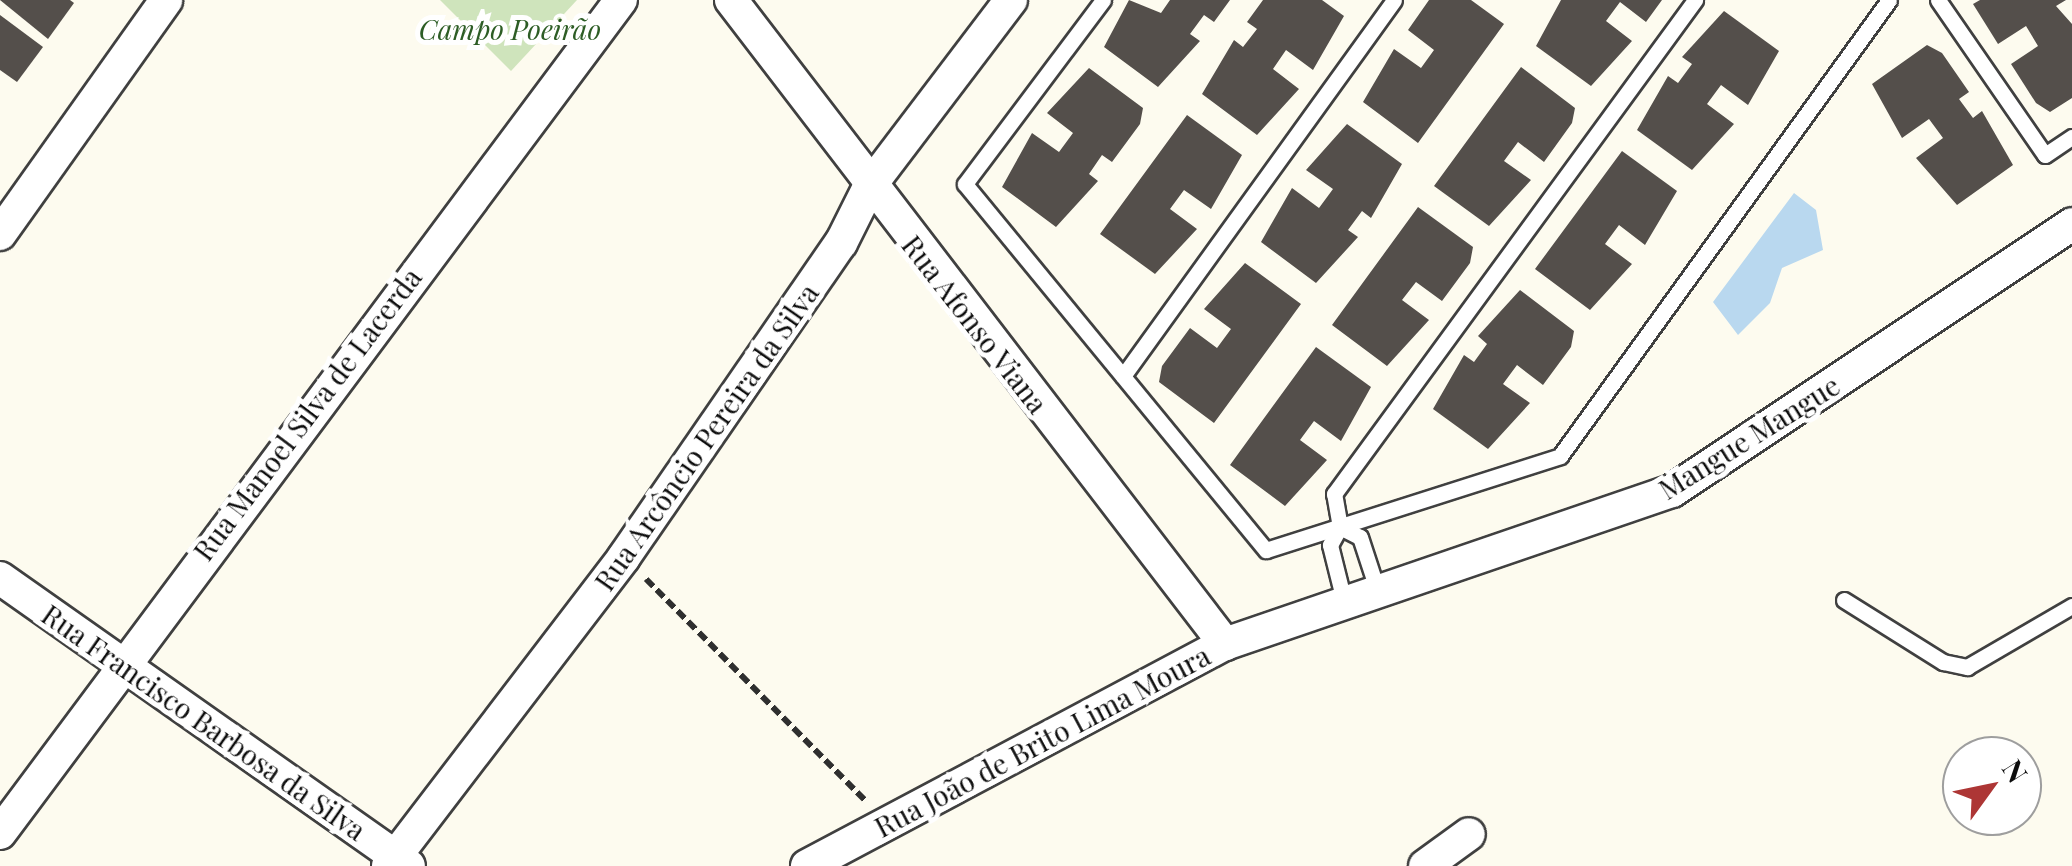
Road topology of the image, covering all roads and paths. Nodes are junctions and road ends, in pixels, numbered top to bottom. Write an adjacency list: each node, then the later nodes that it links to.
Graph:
1 (166, 0): 13 (street)
2 (621, 0): 23 (street, Rua Manoel Silva de Lacerda)
3 (731, 0): 11 (street, Rua Afonso Viana)
4 (1011, 0): 11 (street, Rua Arcôncio Pereira da Silva)
5 (1103, 0): 14 (lane)
6 (1394, 0): 14 (lane)
7 (1695, 0): 15 (lane)
8 (1889, 0): 15 (lane)
9 (1938, 0): 10 (lane)
10 (2072, 137)
11 (869, 188): 16 (street, Rua Arcôncio Pereira da Silva); 22 (street, Rua Afonso Viana)
12 (2072, 224): 18 (street, Mangue Mangue)
13 (0, 234)
14 (1123, 376): 15 (lane)
15 (1340, 527): 18 (lane); 20 (lane)
16 (624, 557): 24 (path); 27 (street, Rua Arcôncio Pereira da Silva)
17 (0, 578): 23 (street, Rua Francisco Barbosa da Silva)
18 (1377, 589): 20 (street, Mangue Mangue)
19 (1844, 600): 21 (lane)
20 (1344, 601): 22 (street, Mangue Mangue)
21 (2072, 606)
22 (1224, 644): 24 (street, Rua João de Brito Lima Moura)
23 (117, 664): 25 (street, Rua Manoel Silva de Lacerda); 27 (street, Rua Francisco Barbosa da Silva)
24 (887, 823): 28 (street, Rua João de Brito Lima Moura)
25 (0, 833)
26 (1469, 834): 29 (street)
27 (398, 863)
28 (807, 866)
29 (1425, 866)

